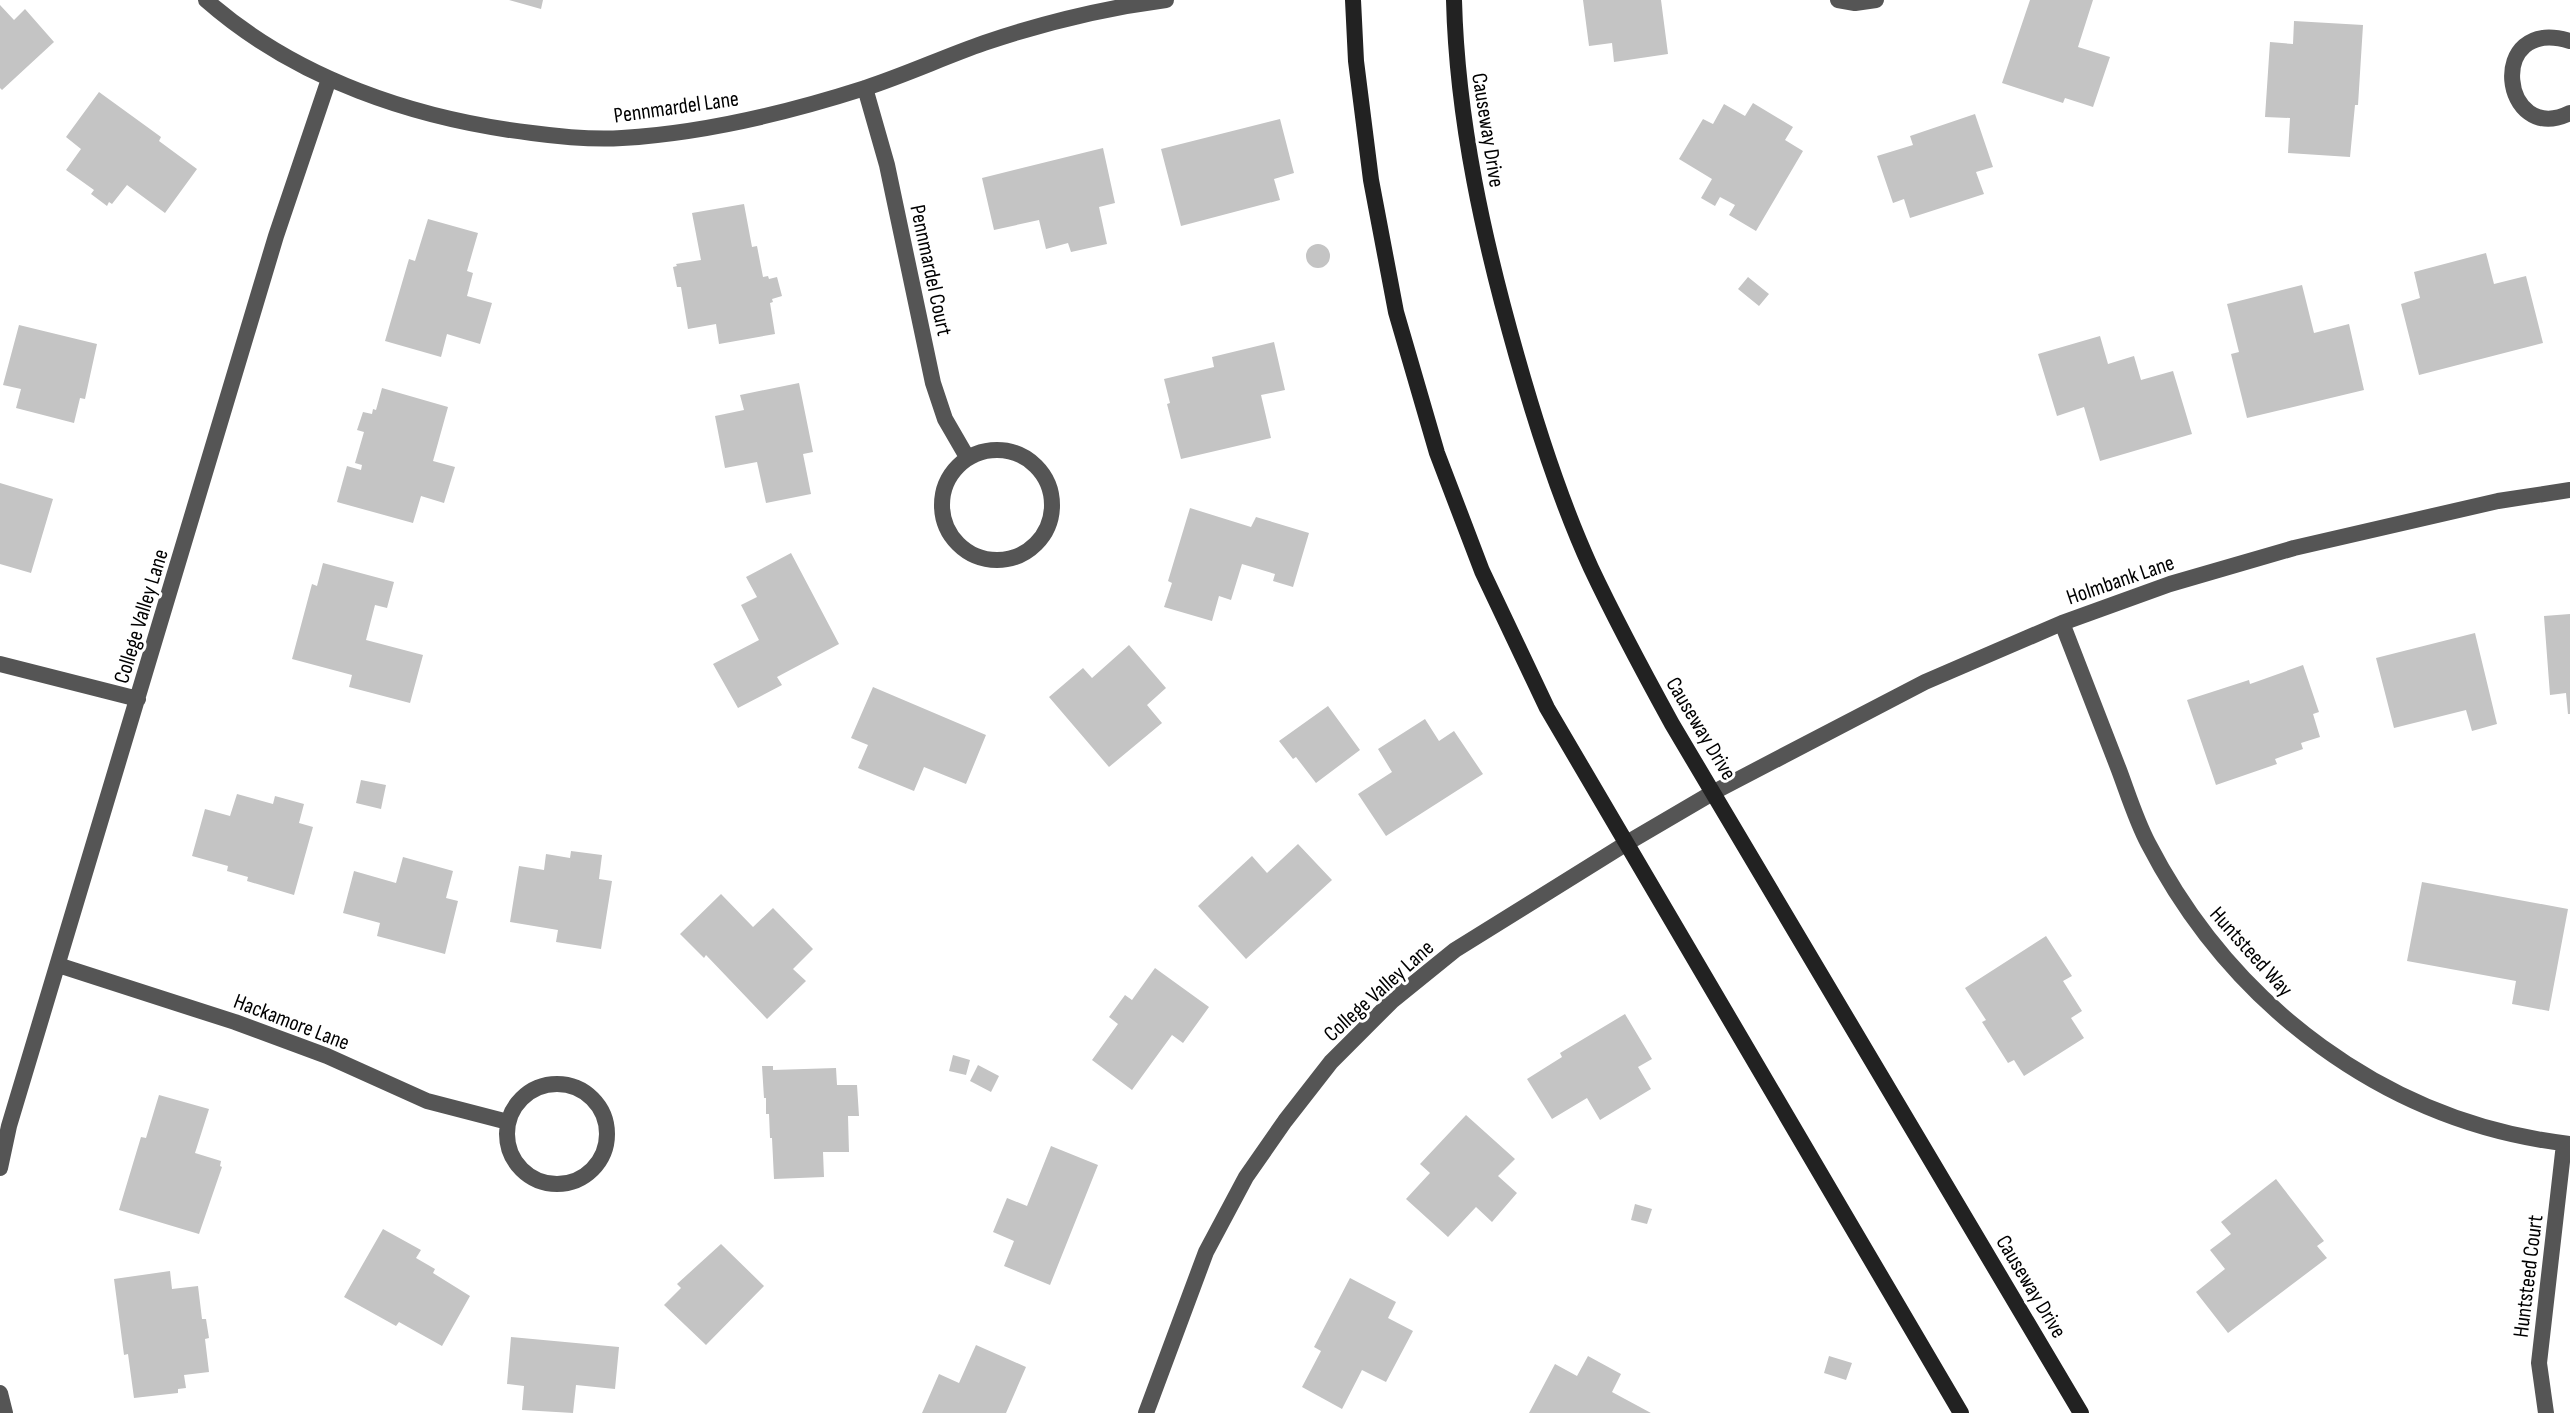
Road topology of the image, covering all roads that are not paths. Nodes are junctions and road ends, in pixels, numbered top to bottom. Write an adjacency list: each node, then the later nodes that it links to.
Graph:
1 (206, 0): 8 (street, Pennmardel Lane)
2 (1166, 0): 9 (street, Pennmardel Lane)
3 (1353, 0): 17 (street)
4 (1454, 0): 16 (street, Causeway Drive)
5 (1838, 0): 6 (street)
6 (1876, 0)
7 (2570, 41): 10 (street)
8 (329, 79): 9 (street, Pennmardel Lane); 15 (street, College Valley Lane)
9 (865, 88): 11 (street, Pennmardel Court)
10 (2570, 113)
11 (967, 457): 11 (street)
12 (2570, 490): 13 (street, Holmbank Lane)
13 (2062, 623): 16 (street, Holmbank Lane); 20 (street, Huntsteed Way)
14 (0, 664): 15 (street)
15 (138, 699): 18 (street, College Valley Lane)
16 (1714, 792): 17 (street, College Valley Lane); 26 (street, Causeway Drive)
17 (1627, 843): 24 (street, College Valley Lane); 25 (street)
18 (58, 965): 19 (street, Hackamore Lane); 21 (street, College Valley Lane)
19 (508, 1122): 19 (street)
20 (2567, 1144): 27 (street, Huntsteed Court)
21 (0, 1168)
22 (0, 1393): 23 (street)
23 (5, 1413)
24 (1146, 1413)
25 (1961, 1413)
26 (2081, 1413)
27 (2546, 1413)

